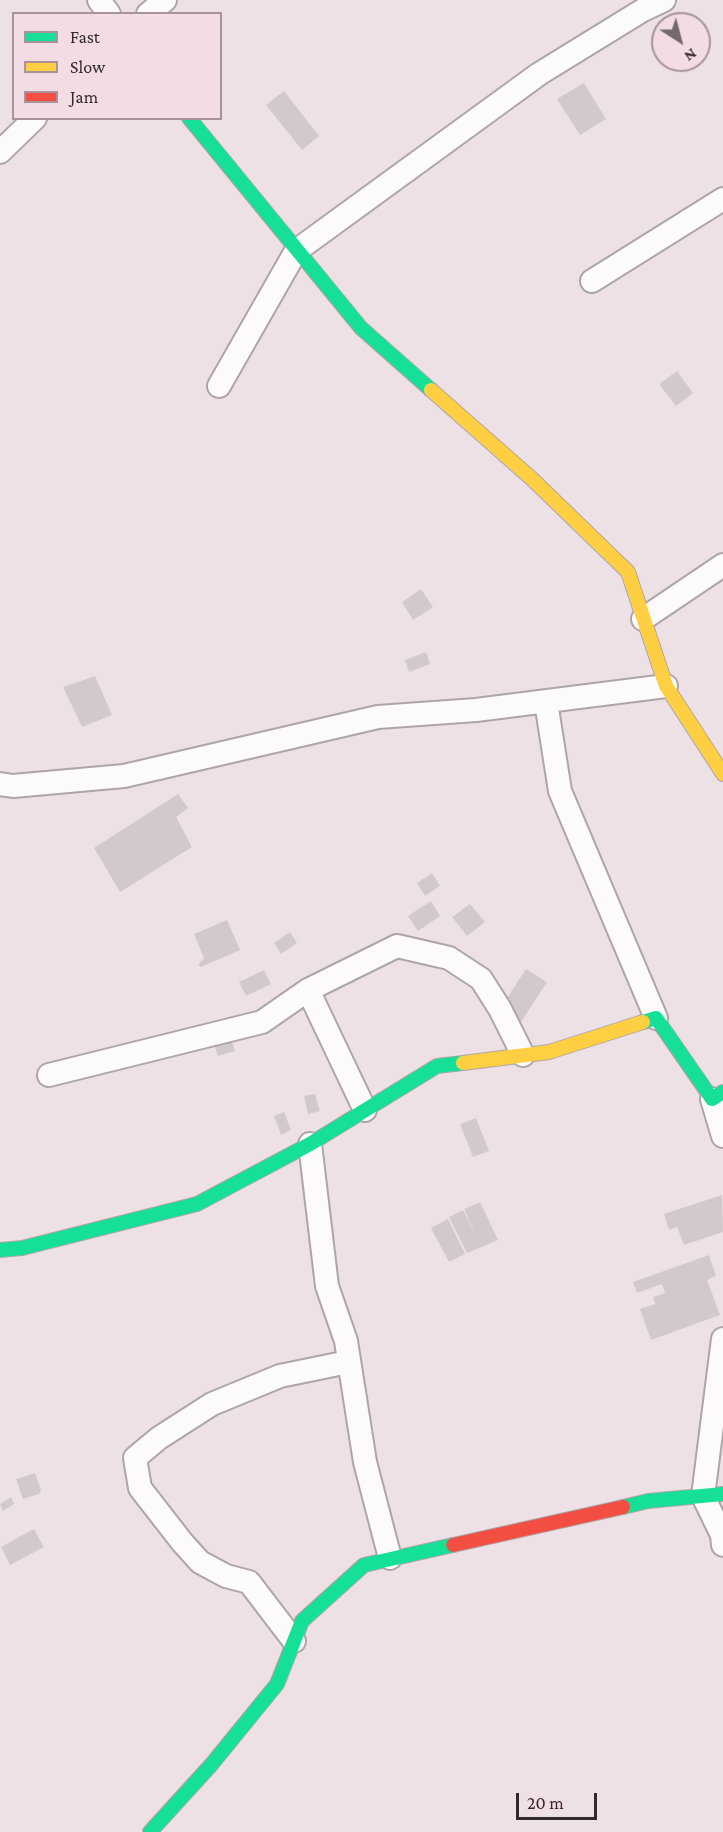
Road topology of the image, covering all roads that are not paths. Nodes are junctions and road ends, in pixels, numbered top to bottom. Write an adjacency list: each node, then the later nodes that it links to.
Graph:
1 (165, 0): 3 (street)
2 (664, 0): 8 (street)
3 (150, 12)
4 (33, 120): 6 (street)
5 (191, 120): 8 (street)
6 (0, 152)
7 (723, 199): 9 (street)
8 (296, 251): 10 (street); 12 (street)
9 (592, 281)
10 (219, 386)
11 (723, 565): 12 (street)
12 (643, 619): 13 (street)
13 (666, 686): 14 (street); 15 (street)
14 (546, 702): 16 (street); 18 (street)
15 (723, 774)
16 (0, 784)
17 (308, 990): 19 (street); 20 (street); 22 (street)
18 (656, 1018): 19 (street); 21 (street)
19 (524, 1055): 22 (street)
20 (49, 1075)
21 (718, 1096): 23 (street)
22 (365, 1110): 24 (street)
23 (723, 1136)
24 (310, 1144): 25 (street); 27 (street)
25 (0, 1250)
26 (723, 1339): 28 (street)
27 (348, 1362): 30 (street); 31 (street)
28 (713, 1495): 29 (street); 30 (street)
29 (723, 1545)
30 (390, 1558): 31 (street)
31 (294, 1641): 32 (street)
32 (150, 1832)

